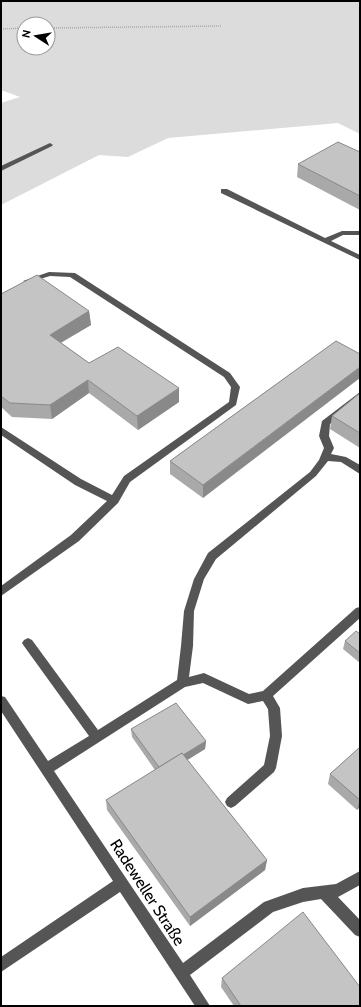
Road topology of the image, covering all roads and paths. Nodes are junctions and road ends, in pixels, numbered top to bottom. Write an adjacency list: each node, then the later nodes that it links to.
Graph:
1 (221, 26): 4 (path)
2 (1, 28): 3 (path)
3 (16, 28)
4 (56, 28)
5 (50, 145): 6 (street)
6 (1, 169)
7 (224, 191): 9 (street)
8 (360, 233): 9 (street)
9 (326, 240): 10 (street)
10 (360, 258)
11 (19, 286): 16 (street)
12 (360, 395): 14 (street)
13 (1, 430): 16 (street)
14 (325, 457): 15 (street); 20 (street)
15 (360, 470)
16 (114, 500): 17 (street)
17 (1, 592)
18 (360, 611): 21 (street)
19 (28, 643): 23 (street)
20 (182, 683): 21 (street); 23 (street)
21 (266, 695): 25 (street)
22 (1, 701): 24 (street, Radeweller Straße)
23 (96, 736): 24 (street)
24 (46, 768): 27 (street, Radeweller Straße)
25 (231, 802)
26 (360, 878): 28 (street)
27 (121, 883): 30 (street); 31 (street, Radeweller Straße)
28 (324, 892): 29 (street); 31 (street)
29 (360, 930)
30 (1, 965)
31 (182, 973): 32 (street, Radeweller Straße)
32 (203, 1006)

